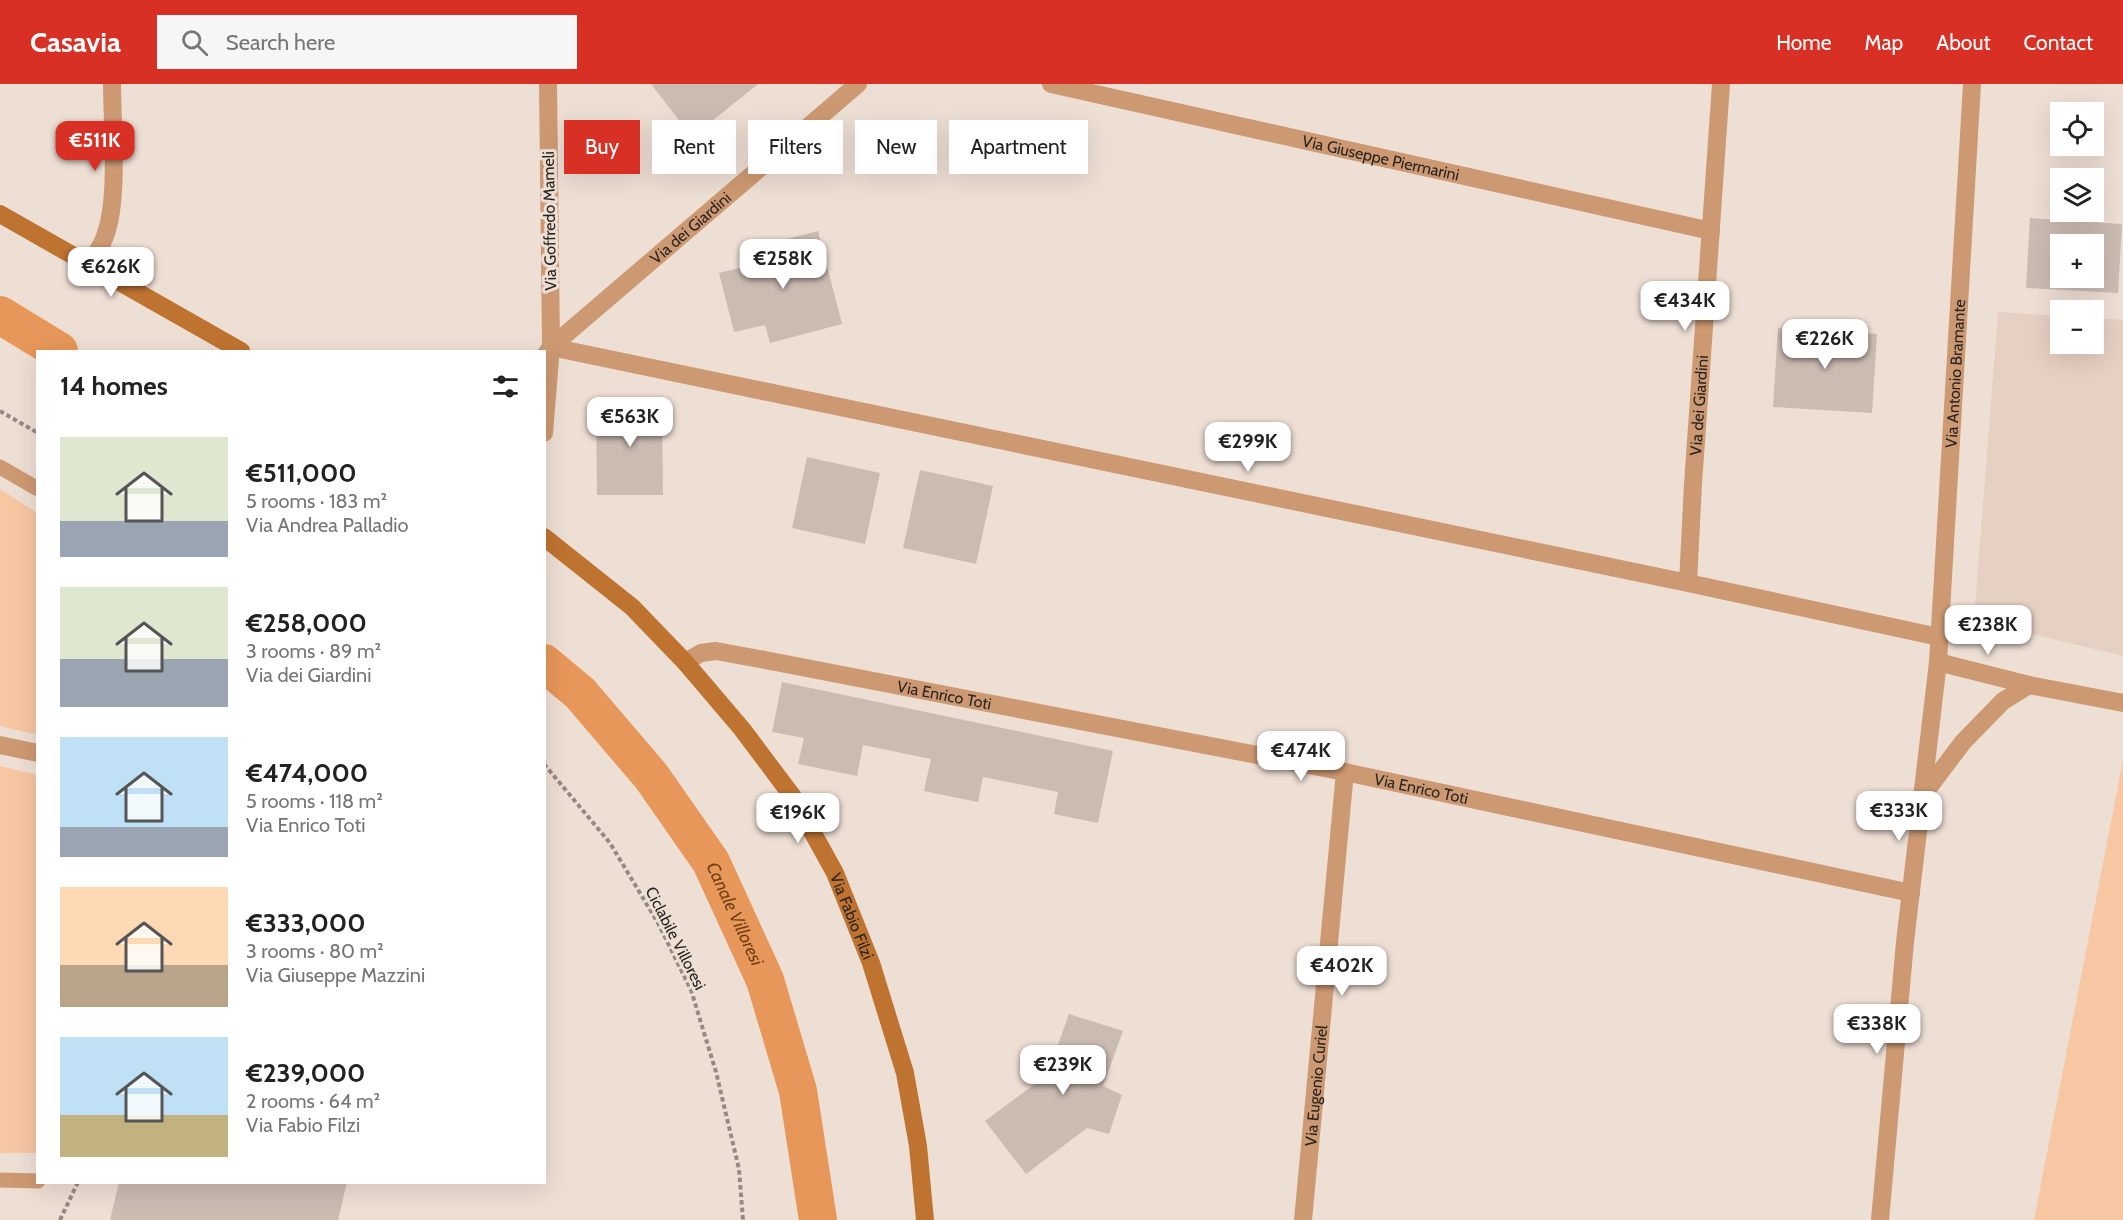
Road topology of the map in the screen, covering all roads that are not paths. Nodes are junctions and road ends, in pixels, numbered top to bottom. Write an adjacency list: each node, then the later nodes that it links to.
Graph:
1 (112, 84): 9 (street)
2 (548, 84): 11 (street, Via Goffredo Mameli)
3 (858, 84): 11 (street, Via dei Giardini)
4 (1051, 84): 8 (street, Via Giuseppe Piermarini)
5 (1721, 84): 8 (street, Via dei Giardini)
6 (1972, 84): 17 (street, Via Antonio Bramante)
7 (0, 214): 9 (street)
8 (1711, 231): 16 (street, Via dei Giardini)
9 (88, 264): 10 (street)
10 (239, 350)
11 (548, 351): 12 (street, Via Goffredo Mameli); 16 (street)
12 (546, 392)
13 (0, 467): 14 (lane)
14 (36, 488)
15 (546, 539): 18 (street, Via Fabio Filzi)
16 (1688, 583): 17 (street)
17 (1939, 637): 19 (street, Via Antonio Bramante)
18 (685, 662): 24 (street, Via Enrico Toti); 29 (street, Via Fabio Filzi)
19 (1938, 662): 20 (street); 25 (street, Via Antonio Bramante)
20 (2029, 685): 21 (street); 25 (street)
21 (2123, 703)
22 (0, 745): 23 (street)
23 (36, 753)
24 (1345, 772): 26 (street, Via Enrico Toti); 30 (street, Via Eugenio Curiel)
25 (1922, 796): 26 (street, Via Antonio Bramante)
26 (1911, 893): 31 (street, Via Antonio Bramante)
27 (0, 1179): 28 (lane)
28 (36, 1180)
29 (925, 1220)
30 (1303, 1220)
31 (1880, 1220)

